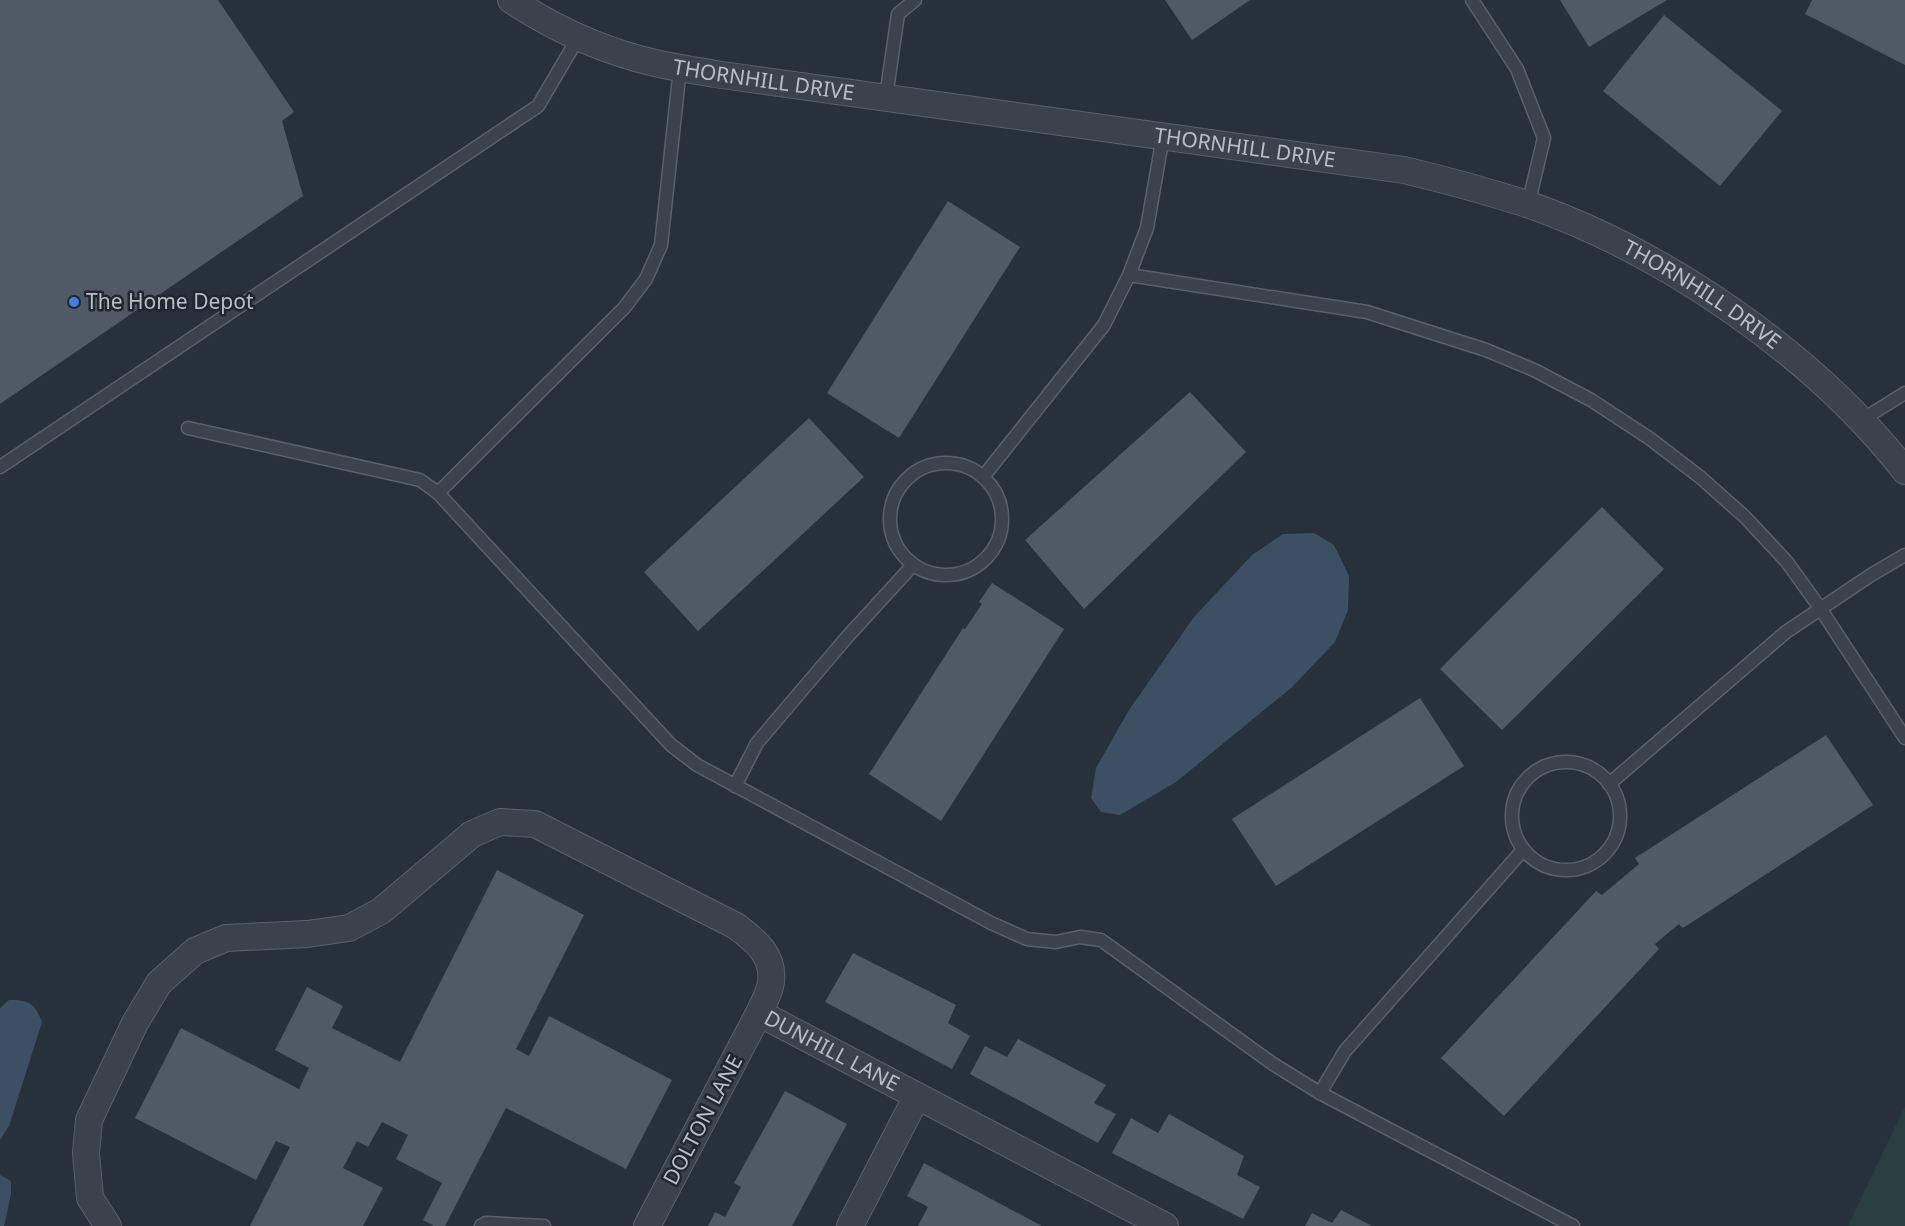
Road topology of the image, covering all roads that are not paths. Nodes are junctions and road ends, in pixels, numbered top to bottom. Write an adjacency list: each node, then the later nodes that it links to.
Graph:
1 (511, 0): 4 (street, THORNHILL DRIVE)
2 (915, 0): 6 (lane)
3 (1472, 0): 8 (lane)
4 (578, 38): 5 (street, THORNHILL DRIVE); 13 (lane)
5 (680, 68): 6 (street, THORNHILL DRIVE); 16 (lane)
6 (886, 98): 7 (street, THORNHILL DRIVE)
7 (1163, 136): 8 (street, THORNHILL DRIVE); 9 (lane)
8 (1528, 205): 11 (street, THORNHILL DRIVE)
9 (1130, 275): 15 (lane); 19 (lane)
10 (1905, 393): 11 (lane)
11 (1860, 421): 14 (street, THORNHILL DRIVE)
12 (188, 428): 16 (lane)
13 (0, 467)
14 (1905, 471)
15 (983, 477): 18 (lane); 18 (lane)
16 (438, 493): 22 (lane)
17 (1905, 555): 19 (lane)
18 (913, 565): 22 (lane)
19 (1820, 608): 20 (lane); 21 (lane)
20 (1905, 738)
21 (1609, 784): 23 (lane); 23 (lane)
22 (735, 786): 25 (lane)
23 (1523, 849): 25 (lane)
24 (759, 1013): 26 (street, DUNHILL LANE); 27 (street, DUNHILL LANE); 30 (street, DOLTON LANE)
25 (1320, 1093): 33 (lane)
26 (917, 1096): 31 (street); 32 (street, DUNHILL LANE)
27 (108, 1226)
28 (481, 1226): 29 (lane)
29 (544, 1226)
30 (647, 1226)
31 (850, 1226)
32 (1165, 1226)
33 (1573, 1226)

